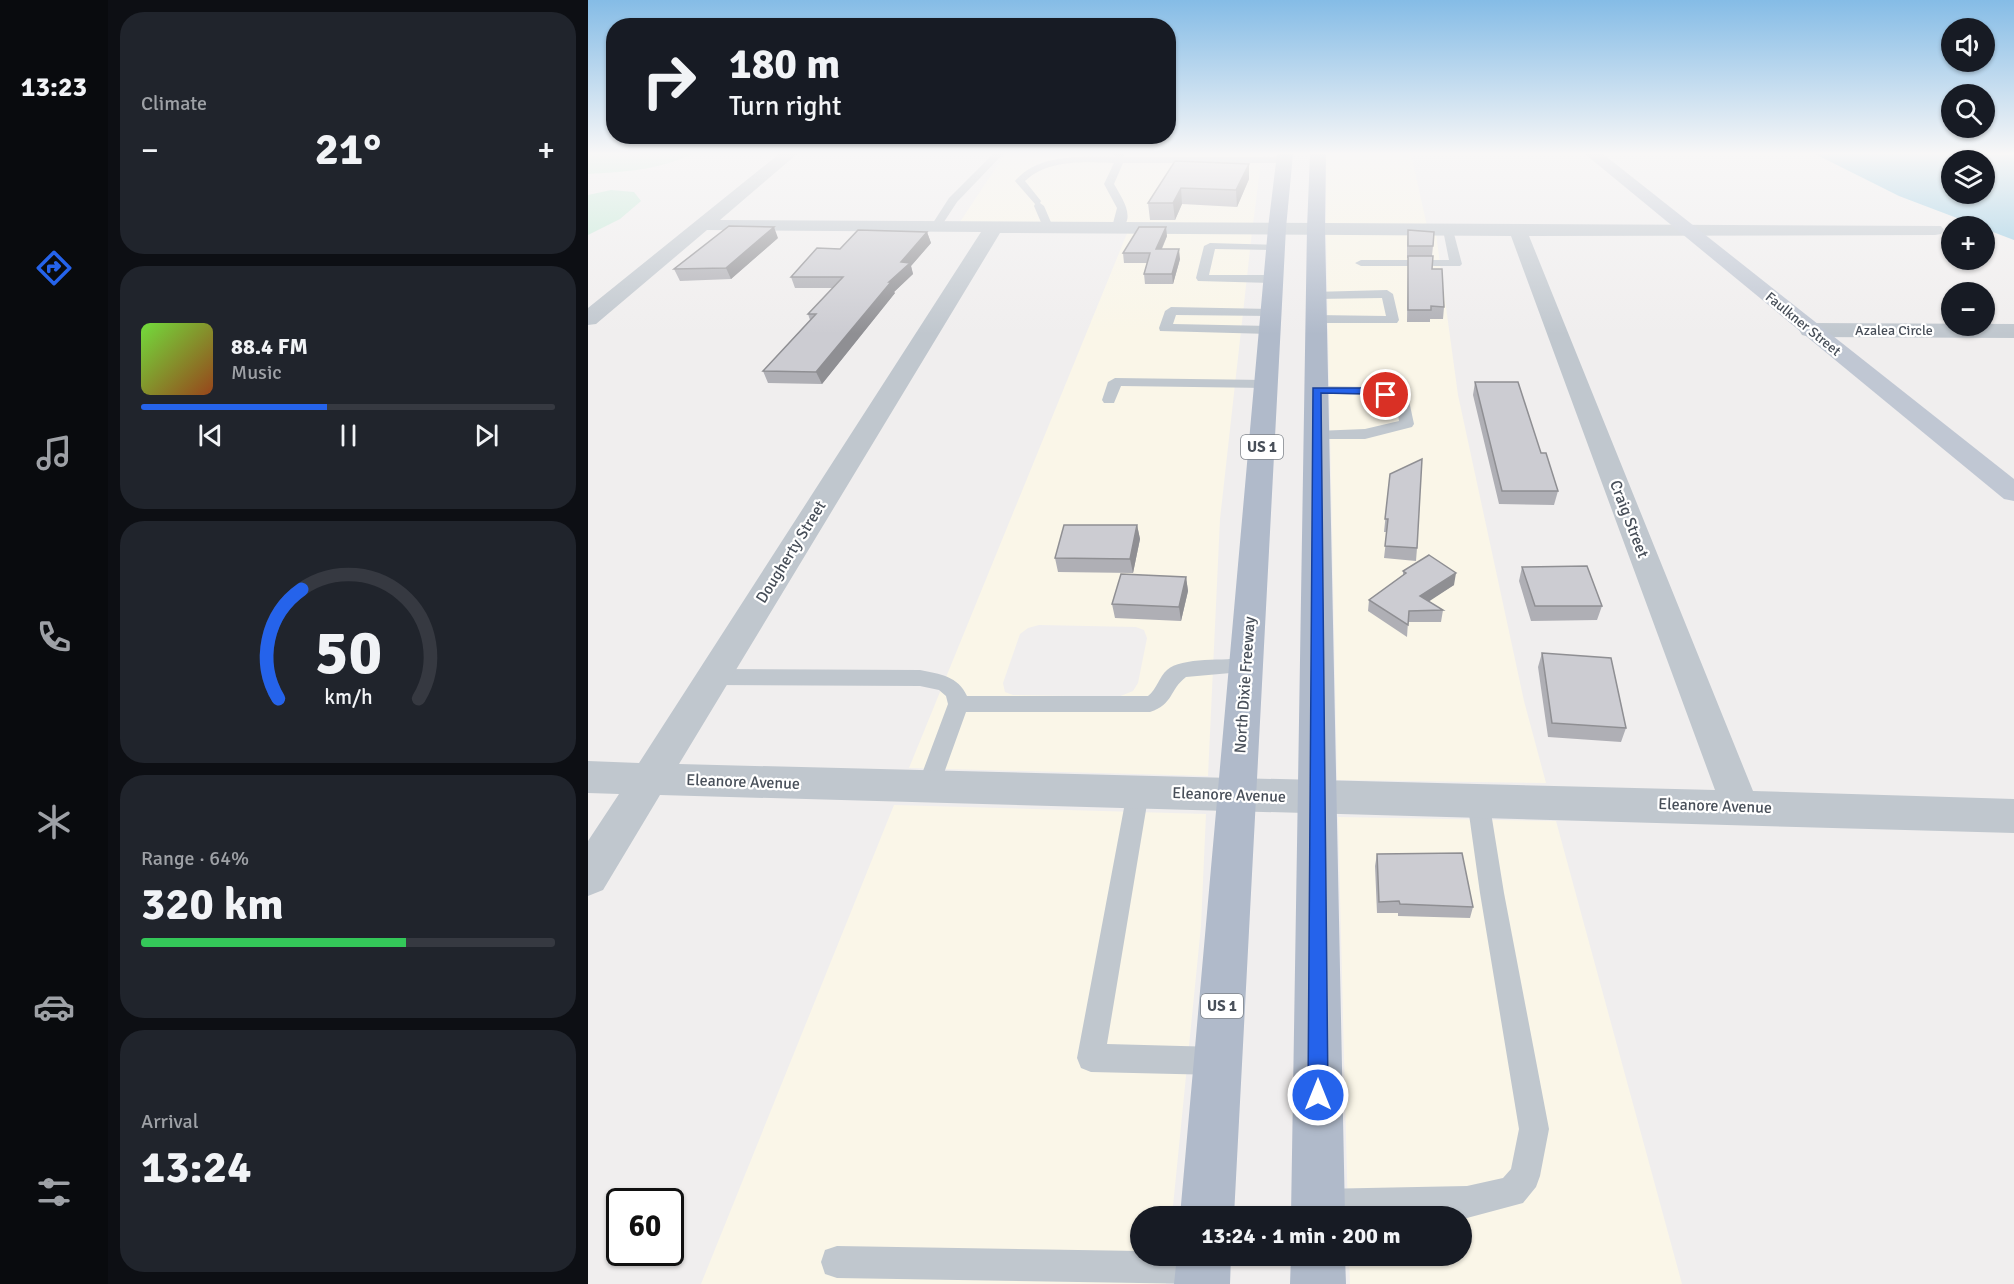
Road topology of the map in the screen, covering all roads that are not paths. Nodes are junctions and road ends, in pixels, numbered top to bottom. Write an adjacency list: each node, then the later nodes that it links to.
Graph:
1 (717, 214): 8 (street)
2 (944, 214): 9 (lane)
3 (1042, 214): 11 (lane)
4 (1124, 214): 12 (lane)
5 (1279, 214): 18 (main road, North Dixie Freeway / US 1)
6 (1316, 214): 13 (main road)
7 (1667, 214): 16 (street, Faulkner Street)
8 (704, 225): 9 (street); 22 (street)
9 (936, 226): 10 (street)
10 (994, 227): 11 (street); 32 (street, Dougherty Street)
11 (1048, 227): 12 (street)
12 (1117, 227): 18 (street)
13 (1316, 228): 14 (street); 18 (street); 21 (main road)
14 (1448, 230): 15 (street); 19 (lane)
15 (1518, 231): 16 (street); 41 (street, Craig Street)
16 (1688, 231): 17 (street); 24 (street, Faulkner Street)
17 (1935, 231)
18 (1277, 238): 20 (main road, North Dixie Freeway / US 1); 20 (lane)
19 (1360, 263)
20 (1274, 279): 23 (main road, North Dixie Freeway / US 1)
21 (1316, 307): 21 (lane); 27 (main road)
22 (588, 319)
23 (1271, 322): 23 (lane); 26 (main road, North Dixie Freeway / US 1)
24 (1810, 330): 25 (street, Azalea Circle); 30 (street, Faulkner Street)
25 (2014, 331)
26 (1266, 384): 28 (lane); 31 (main road, North Dixie Freeway / US 1)
27 (1316, 390): 29 (main road); 29 (lane)
28 (1109, 400)
29 (1316, 436): 39 (main road)
30 (2009, 484)
31 (1246, 666): 33 (lane); 38 (main road, North Dixie Freeway / US 1)
32 (713, 677): 33 (lane); 35 (street, Dougherty Street)
33 (958, 704): 36 (lane)
34 (588, 777): 35 (street, Eleanore Avenue)
35 (648, 779): 36 (street, Eleanore Avenue); 43 (street, Dougherty Street)
36 (928, 787): 37 (street, Eleanore Avenue)
37 (1138, 792): 38 (street, Eleanore Avenue); 44 (lane)
38 (1237, 795): 39 (street, Eleanore Avenue); 44 (main road, North Dixie Freeway / US 1)
39 (1317, 798): 40 (street, Eleanore Avenue); 46 (main road)
40 (1478, 800): 41 (street, Eleanore Avenue); 47 (lane)
41 (1740, 806): 42 (street, Eleanore Avenue)
42 (2014, 816)
43 (588, 877)
44 (1218, 1061): 45 (main road, North Dixie Freeway / US 1)
45 (1208, 1206)
46 (1318, 1206)
47 (1442, 1206)
48 (1130, 1257): 49 (lane)
49 (837, 1262)
50 (1318, 1266): 51 (main road)
51 (1318, 1284)

